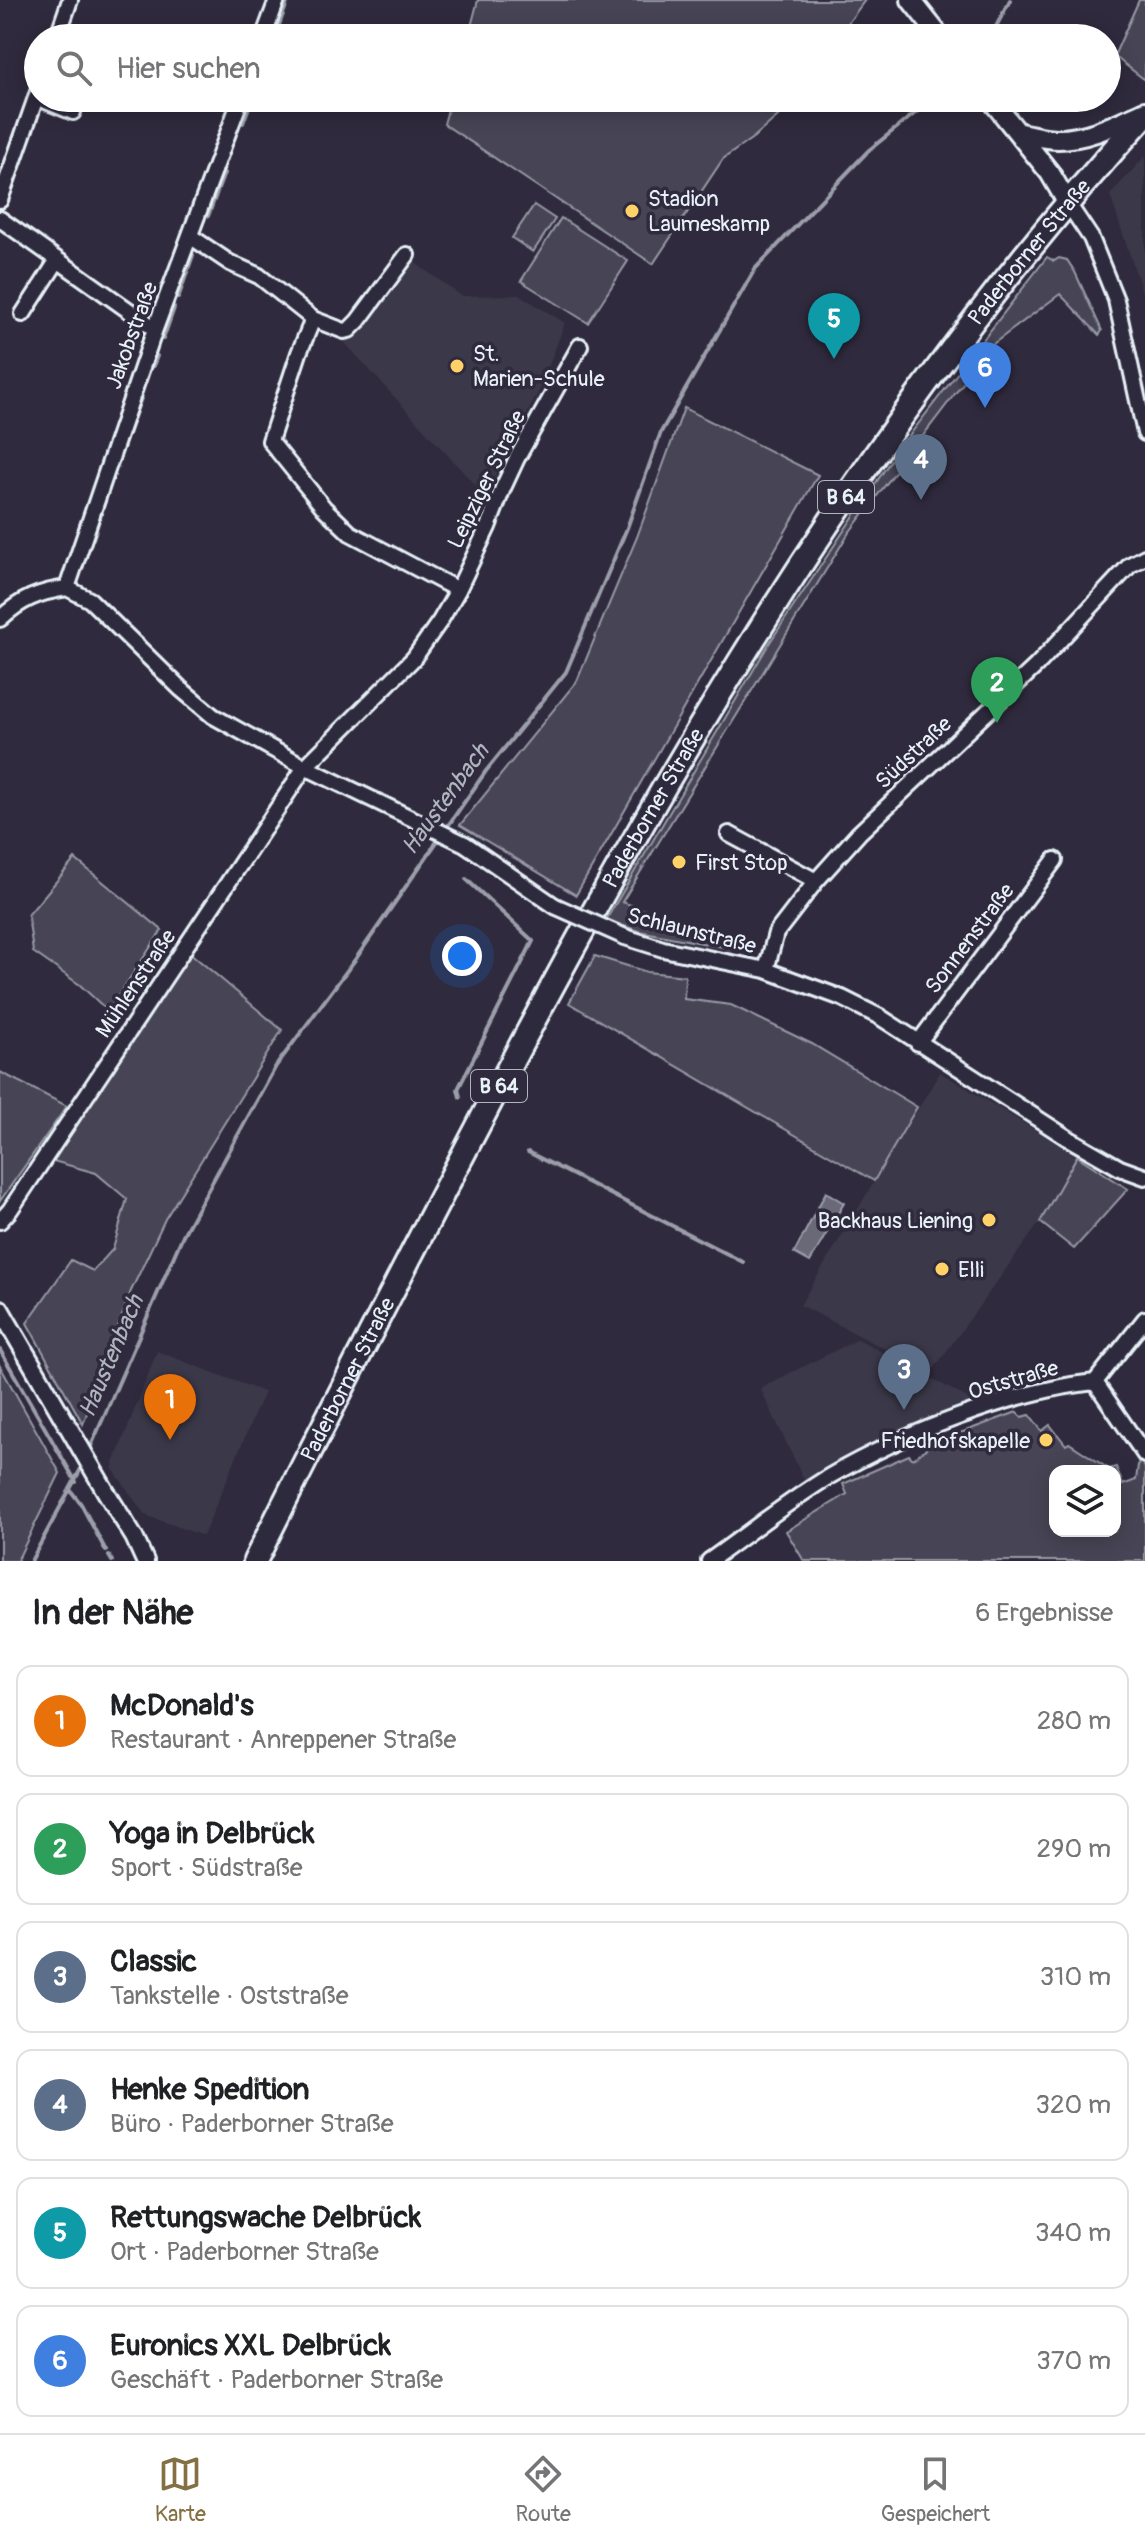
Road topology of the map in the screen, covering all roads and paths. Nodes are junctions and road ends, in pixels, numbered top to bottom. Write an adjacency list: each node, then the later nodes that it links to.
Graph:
1 (70, 0): 4 (street)
2 (277, 0): 5 (street)
3 (911, 0): 6 (main road)
4 (62, 24)
5 (268, 24)
6 (930, 24)
7 (31, 112): 12 (street)
8 (236, 112): 15 (street, Jakobstraße)
9 (1002, 112): 11 (main road)
10 (1145, 113): 11 (main road); 13 (main road, Paderborner Straße / B 64)
11 (1019, 133): 13 (main road)
12 (0, 200)
13 (1067, 202): 22 (street); 42 (main road, Paderborner Straße / B 64)
14 (0, 219): 17 (street)
15 (190, 236): 19 (street); 20 (street, Jakobstraße)
16 (407, 255): 19 (street)
17 (57, 261): 18 (street); 20 (street)
18 (23, 314)
19 (313, 319): 25 (street)
20 (155, 329): 24 (street, Jakobstraße)
21 (580, 346): 25 (street, Leipziger Straße)
22 (1145, 433)
23 (1145, 557): 30 (street, Südstraße)
24 (67, 588): 26 (street); 27 (street, Schlaunstraße)
25 (458, 590): 27 (street, Leipziger Straße)
26 (0, 619)
27 (305, 767): 31 (street, Schlaunstraße, bridge); 34 (street, Mühlenstraße)
28 (729, 834): 30 (street)
29 (1055, 860): 32 (street, Sonnenstraße)
30 (816, 881): 31 (street, Südstraße)
31 (766, 970): 32 (street, Schlaunstraße)
32 (918, 1043): 33 (street, Schlaunstraße)
33 (1145, 1177)
34 (0, 1221)
35 (0, 1309): 39 (street)
36 (1145, 1319): 37 (street)
37 (1095, 1382): 38 (street); 43 (street, Oststraße)
38 (1145, 1455)
39 (134, 1537): 40 (street); 41 (street)
40 (145, 1561)
41 (156, 1561)
42 (255, 1561)
43 (709, 1561)

